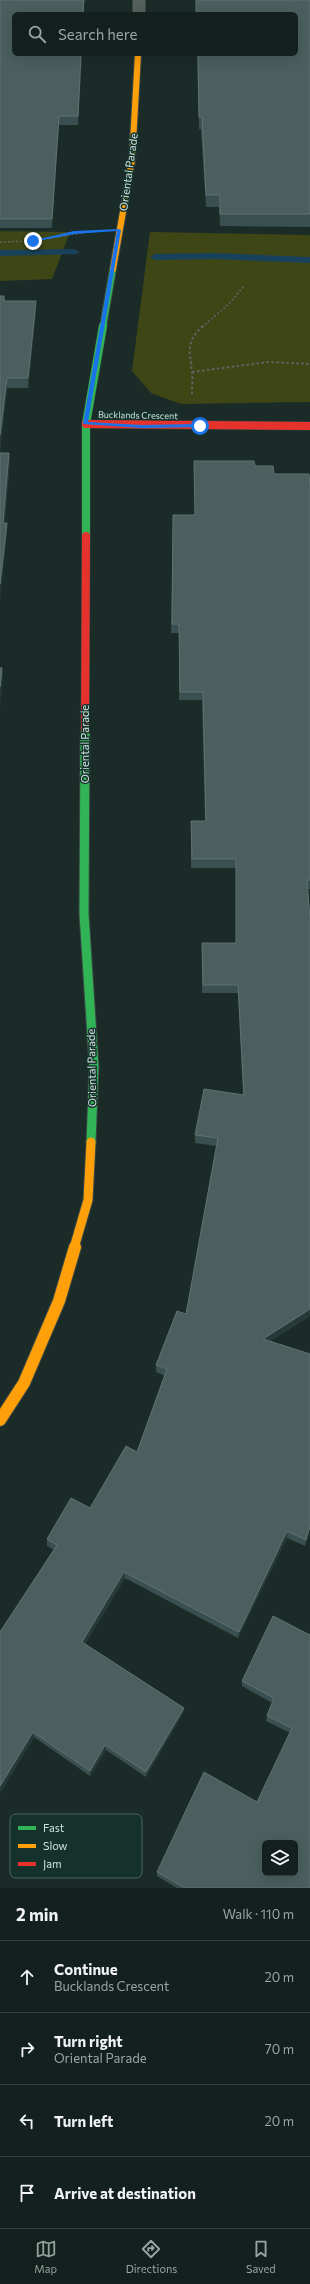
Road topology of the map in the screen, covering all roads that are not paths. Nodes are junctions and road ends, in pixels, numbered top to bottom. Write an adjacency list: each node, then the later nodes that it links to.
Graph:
1 (139, 0): 2 (street)
2 (139, 12)
3 (138, 56): 4 (street, Oriental Parade)
4 (86, 424): 5 (street, Bucklands Crescent); 6 (street, Oriental Parade)
5 (310, 426)
6 (0, 1420)

